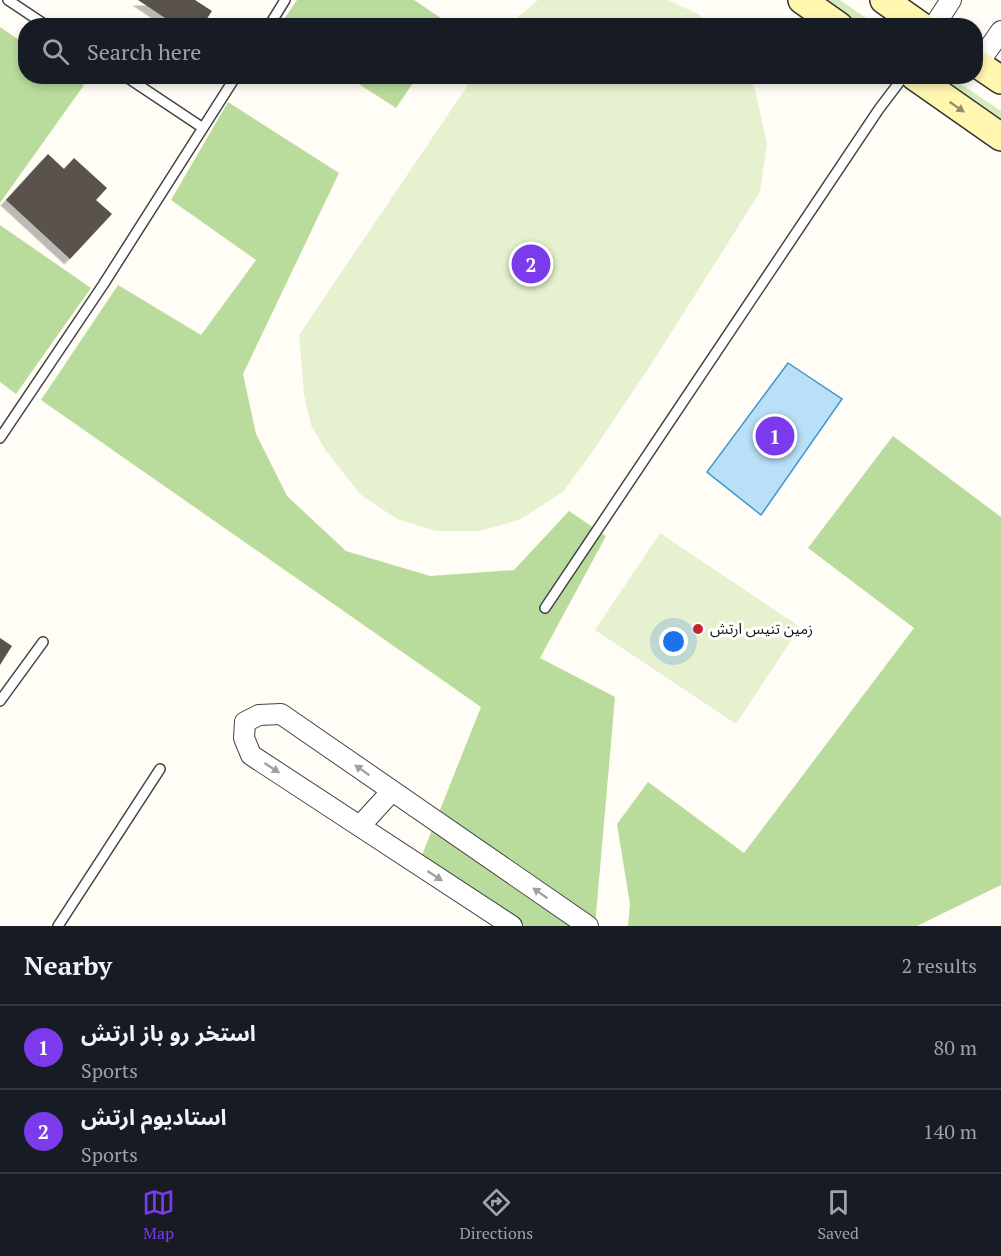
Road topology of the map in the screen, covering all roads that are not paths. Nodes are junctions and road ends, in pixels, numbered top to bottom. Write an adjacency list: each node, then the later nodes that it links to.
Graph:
1 (8, 0): 6 (lane)
2 (285, 0): 7 (lane)
3 (802, 0): 8 (main road)
4 (884, 0): 9 (main road)
5 (951, 0): 10 (street)
6 (35, 18)
7 (274, 18)
8 (828, 18)
9 (910, 18)
10 (939, 18)
11 (1001, 31): 12 (street)
12 (983, 54)
13 (983, 68): 14 (main road)
14 (1001, 80)
15 (137, 84): 19 (lane)
16 (231, 84): 19 (lane)
17 (898, 84): 22 (lane)
18 (925, 84): 20 (main road, one-way to 20)
19 (203, 128): 21 (lane)
20 (1001, 137)
21 (0, 438)
22 (545, 608)
23 (43, 642): 24 (lane)
24 (0, 701)
25 (160, 769): 28 (lane)
26 (392, 791): 27 (street); 27 (street, one-way to 27); 30 (street, one-way to 26)
27 (360, 826): 29 (street, one-way to 29)
28 (58, 926)
29 (512, 926)
30 (588, 926)

